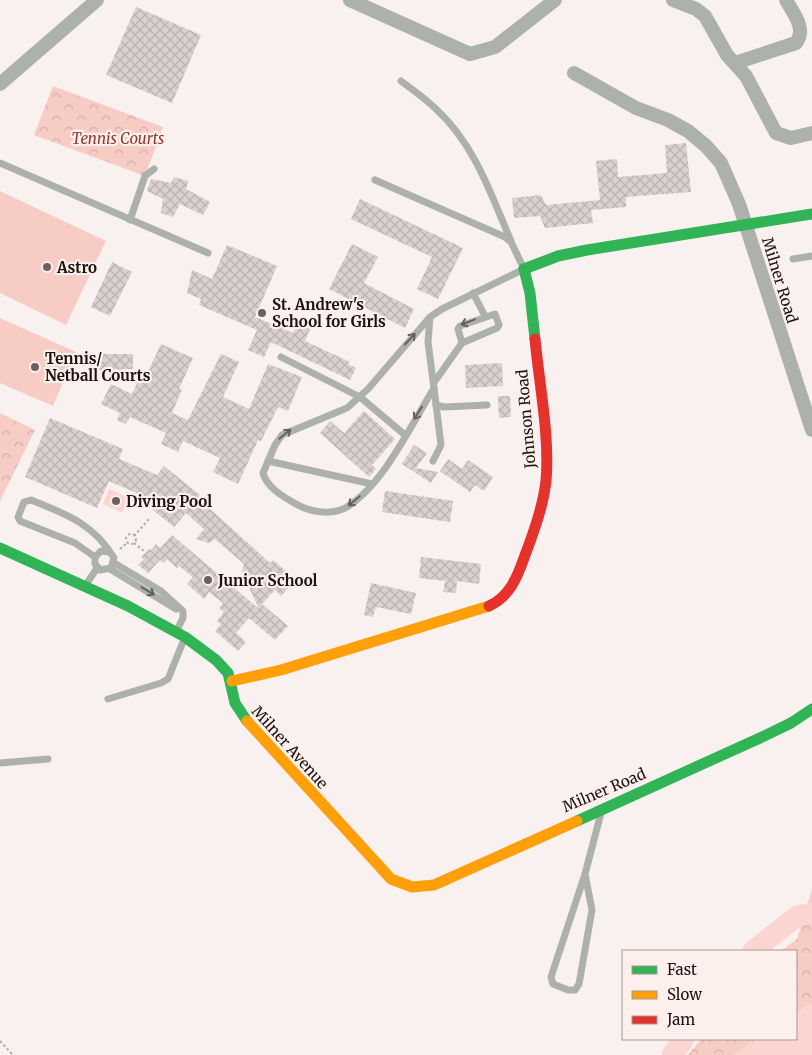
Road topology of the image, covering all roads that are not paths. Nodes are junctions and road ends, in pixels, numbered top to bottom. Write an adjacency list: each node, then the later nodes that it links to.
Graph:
1 (97, 0): 9 (street)
2 (350, 0): 3 (street)
3 (555, 0)
4 (673, 0): 6 (street)
5 (786, 0): 6 (street)
6 (735, 63): 10 (street)
7 (574, 73): 16 (street, Milner Road)
8 (401, 81): 17 (lane)
9 (0, 84)
10 (812, 133)
11 (0, 163): 15 (lane)
12 (154, 169): 15 (lane)
13 (375, 180): 17 (lane)
14 (812, 214): 16 (street)
15 (130, 220): 18 (lane)
16 (746, 226): 21 (street); 31 (street, Milner Road)
17 (511, 242): 21 (lane)
18 (208, 253)
19 (812, 256): 20 (lane)
20 (792, 259)
21 (524, 269): 22 (lane); 43 (street, Johnson Road)
22 (473, 293): 23 (lane); 24 (lane)
23 (485, 316): 25 (lane, one-way to 25); 25 (lane)
24 (430, 318): 27 (lane); 28 (lane, one-way to 24)
25 (462, 343): 27 (lane)
26 (281, 357): 28 (lane)
27 (435, 384): 29 (lane); 32 (lane, one-way to 32)
28 (360, 397): 32 (lane); 33 (lane, one-way to 28)
29 (436, 405): 30 (lane); 34 (lane)
30 (487, 405)
31 (812, 430)
32 (405, 435): 35 (lane)
33 (268, 461): 35 (lane); 35 (lane, one-way to 33)
34 (433, 461)
35 (372, 484)
36 (0, 548): 41 (street, Milner Avenue)
37 (109, 552): 38 (lane); 38 (lane); 39 (lane)
38 (95, 557): 40 (lane)
39 (112, 566): 40 (lane); 42 (lane, one-way to 42)
40 (97, 568): 41 (lane)
41 (84, 587): 42 (street, Milner Avenue)
42 (180, 634): 43 (street, Milner Avenue); 44 (lane)
43 (232, 681): 50 (street, Milner Avenue)
44 (108, 699)
45 (812, 710): 48 (street, Milner Road)
46 (48, 759): 47 (lane)
47 (0, 763)
48 (602, 808): 49 (lane); 50 (street, Milner Road)
49 (584, 874): 49 (lane)
50 (405, 887)

